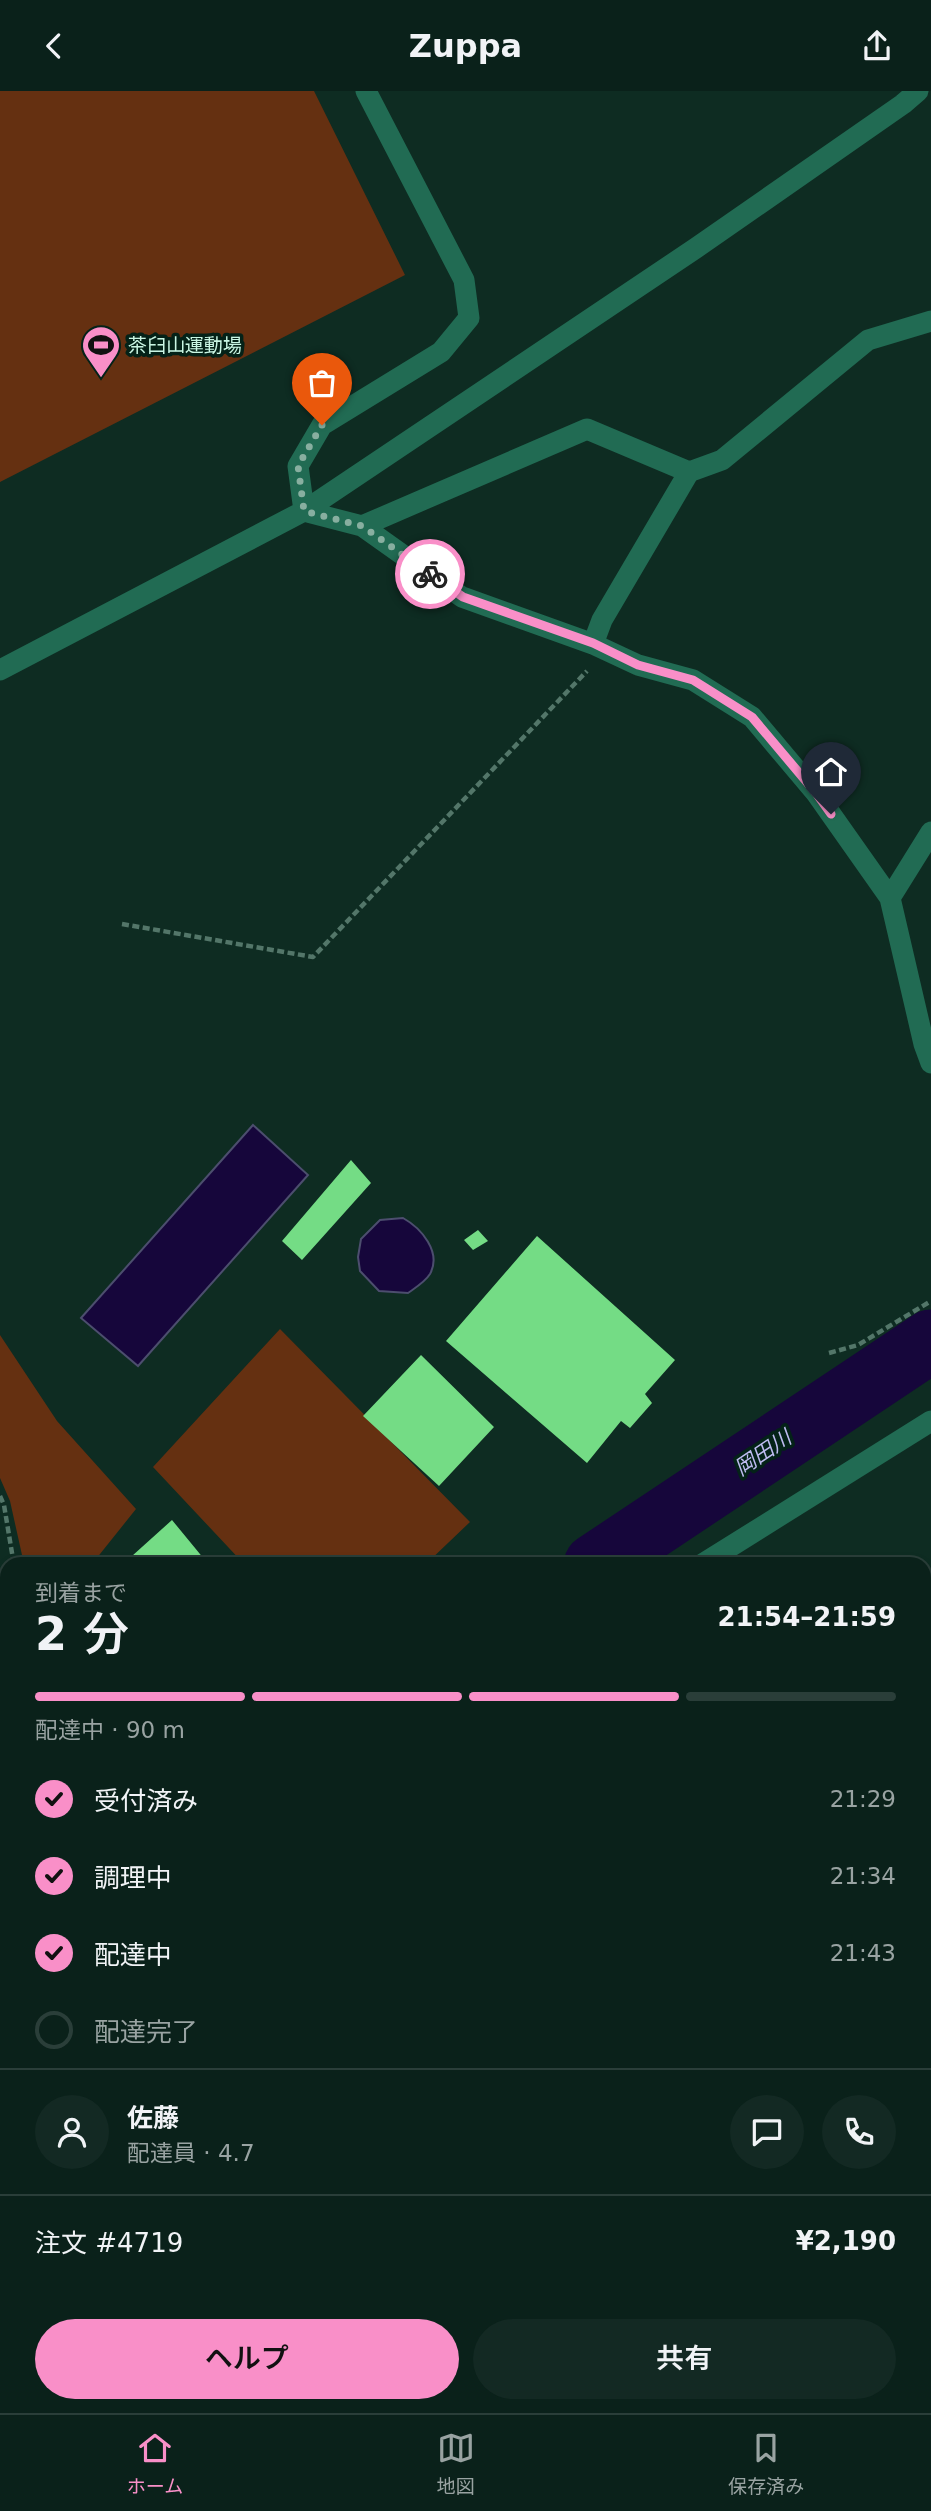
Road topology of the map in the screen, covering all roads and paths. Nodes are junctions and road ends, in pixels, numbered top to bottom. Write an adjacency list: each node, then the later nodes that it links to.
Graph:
1 (366, 91): 5 (street)
2 (918, 91): 5 (street)
3 (931, 321): 4 (street)
4 (689, 472): 6 (street); 7 (street)
5 (304, 511): 6 (street); 8 (street)
6 (362, 526): 7 (street)
7 (600, 647): 10 (street); 11 (path)
8 (0, 670)
9 (931, 832): 10 (street)
10 (890, 898): 12 (street)
11 (122, 924)
12 (931, 1063)
13 (931, 1301): 14 (path)
14 (828, 1353)
15 (931, 1421): 18 (street)
16 (0, 1496): 17 (path)
17 (13, 1557)
18 (714, 1557)

